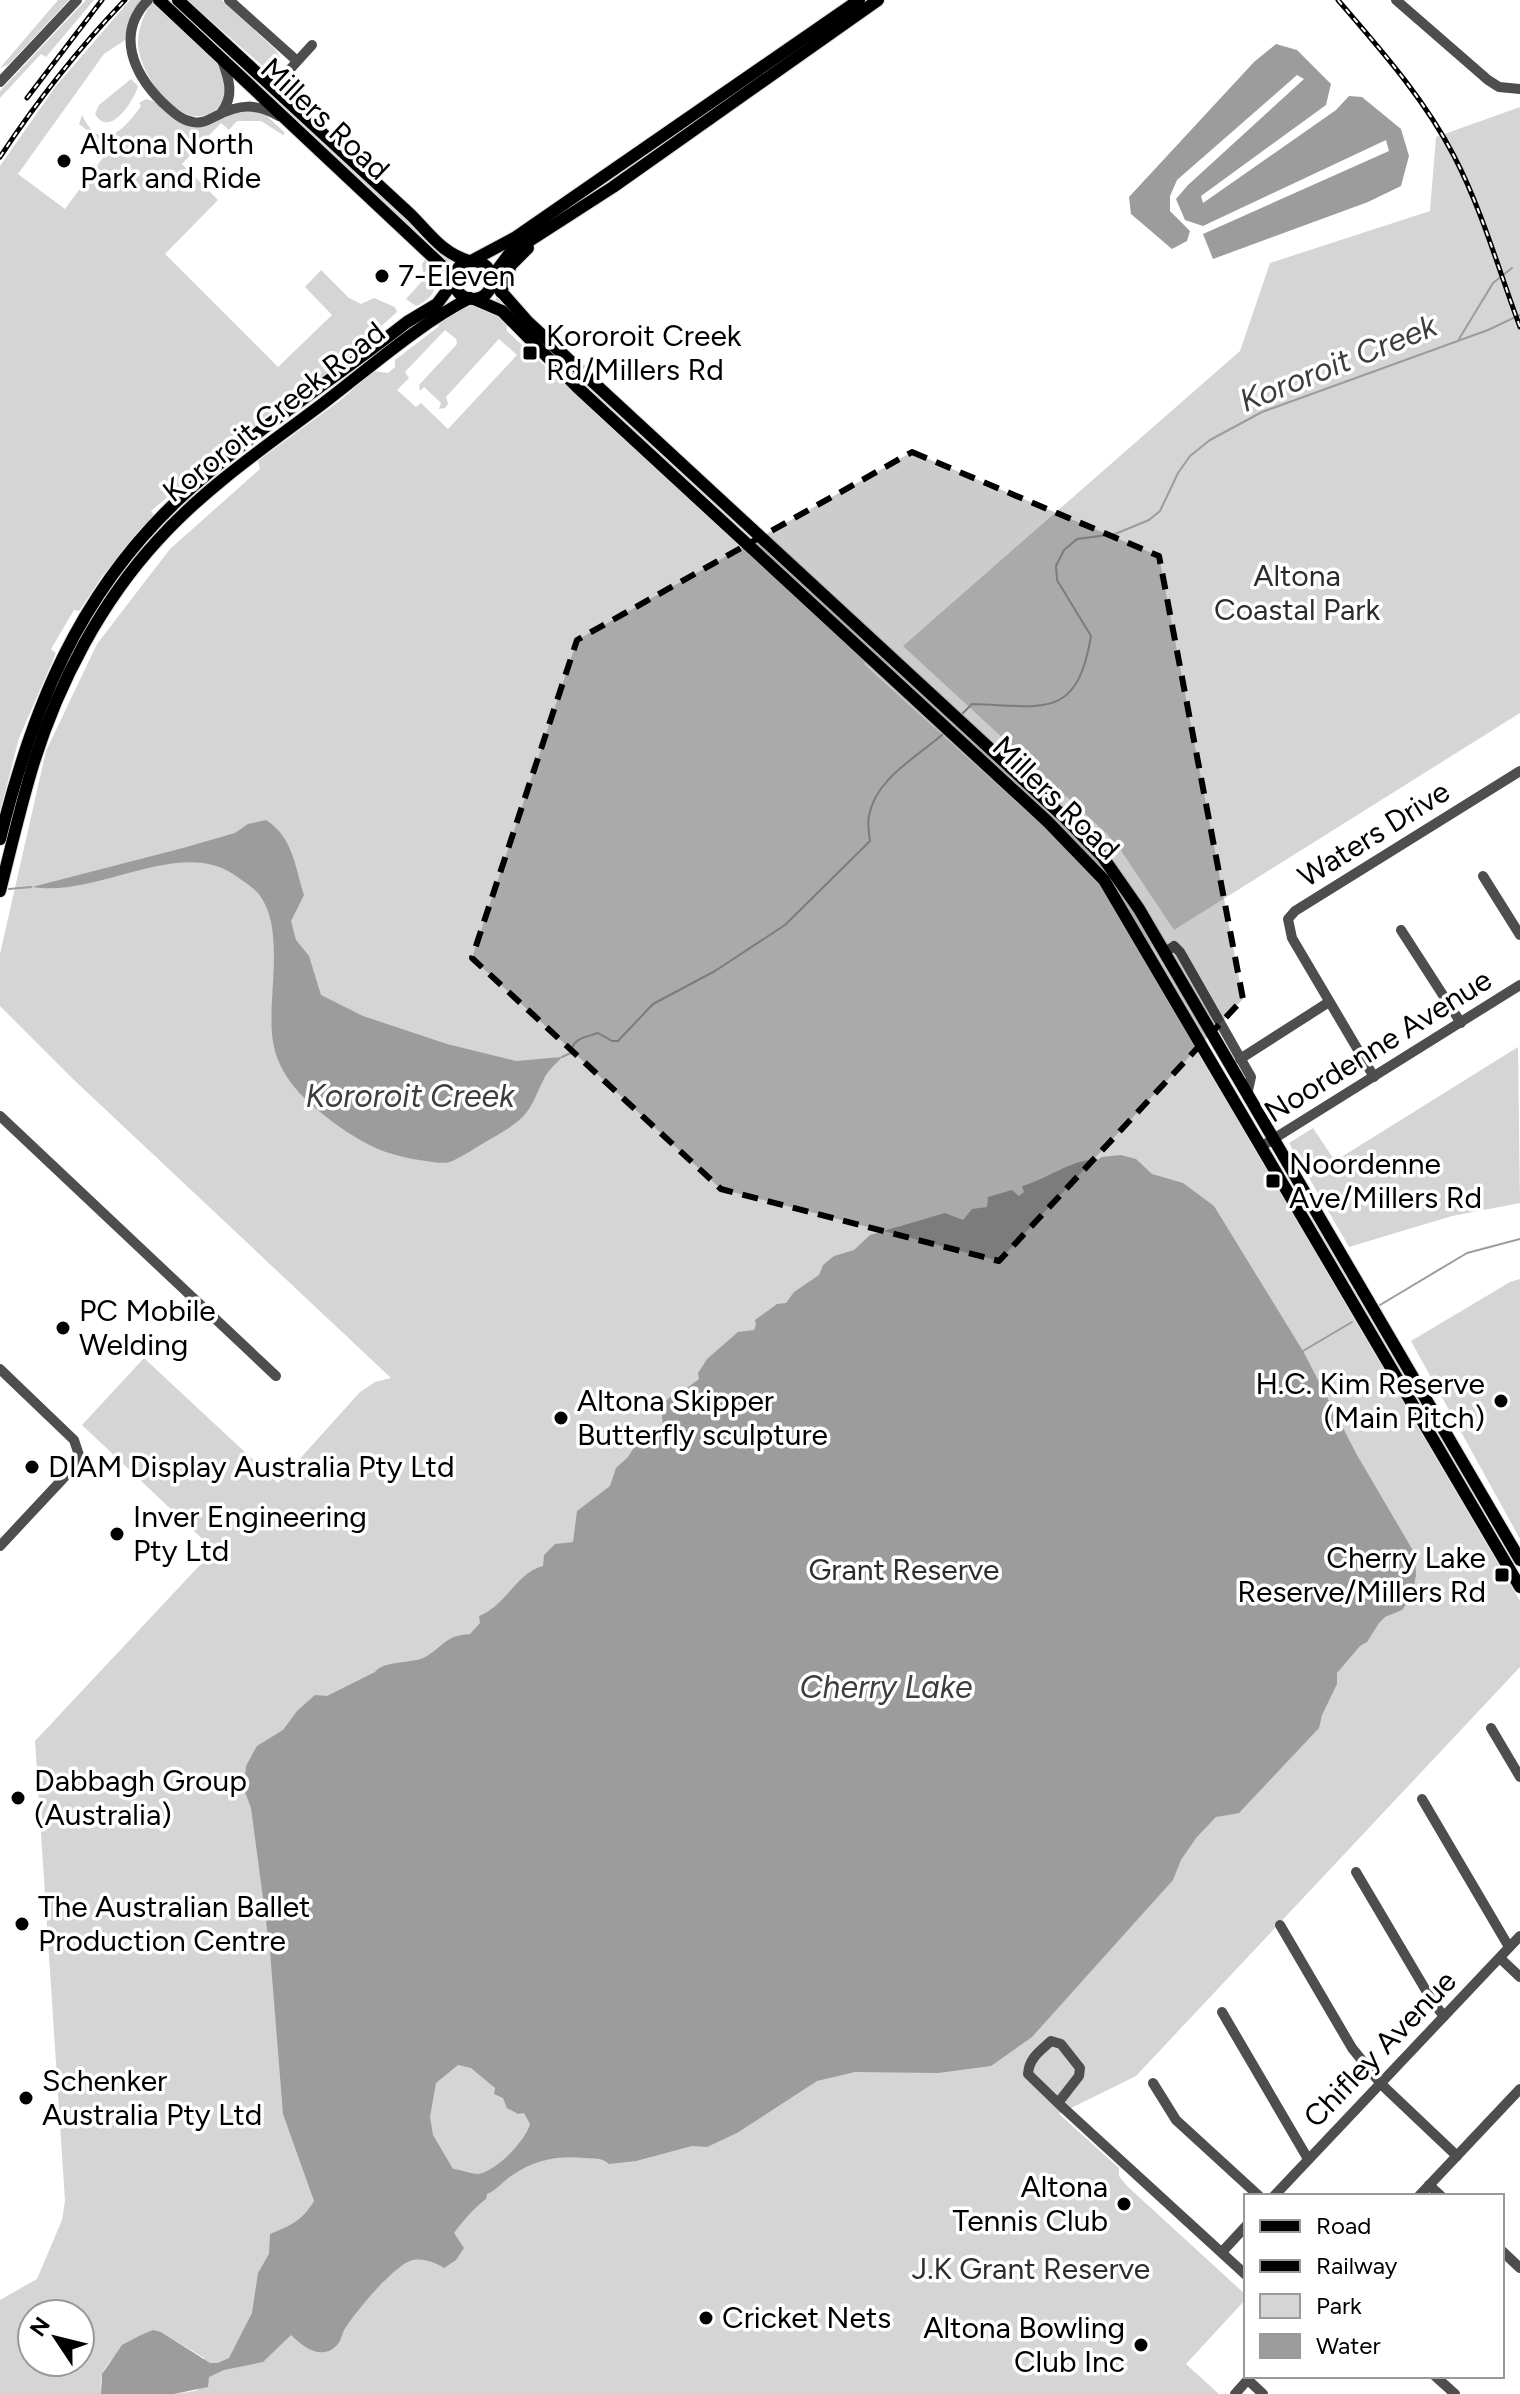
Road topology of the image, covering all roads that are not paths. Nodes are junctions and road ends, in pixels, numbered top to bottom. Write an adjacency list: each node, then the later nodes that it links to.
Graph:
1 (77, 0): 11 (street)
2 (178, 0): 12 (main road, Millers Road)
3 (229, 0): 10 (street)
4 (859, 0): 14 (main road)
5 (878, 0): 14 (main road)
6 (1396, 0): 13 (street)
7 (156, 1): 9 (main road, Millers Road); 15 (street)
8 (312, 45): 10 (street)
9 (222, 58): 15 (street); 16 (main road, Millers Road)
10 (296, 60): 12 (street)
11 (0, 82)
12 (273, 88): 20 (main road, Millers Road)
13 (1520, 89)
14 (721, 102): 17 (main road); 18 (main road)
15 (220, 114): 16 (street)
16 (288, 121): 21 (main road, Millers Road)
17 (561, 206): 18 (main road); 20 (main road)
18 (575, 212): 19 (main road)
19 (545, 232): 22 (main road); 23 (main road)
20 (471, 261): 21 (main road); 22 (main road)
21 (454, 279): 24 (main road); 26 (main road, Kororoit Creek Road)
22 (492, 279): 23 (main road, Millers Road); 24 (main road)
23 (501, 292): 32 (main road, Millers Road)
24 (472, 298): 26 (main road, Kororoit Creek Road); 33 (main road, Millers Road)
25 (1520, 771): 35 (street, Waters Drive)
26 (11, 824): 27 (main road, Kororoit Creek Road); 29 (main road, Kororoit Creek Road)
27 (0, 839)
28 (1483, 876): 31 (street)
29 (0, 891)
30 (1401, 930): 36 (street)
31 (1520, 935)
32 (1164, 953): 33 (main road); 37 (street); 39 (main road, Millers Road)
33 (1153, 960): 42 (main road, Millers Road)
34 (1520, 985): 36 (street, Noordenne Avenue)
35 (1329, 1002): 37 (street); 38 (street, Waters Drive)
36 (1461, 1023): 38 (street, Noordenne Avenue)
37 (1240, 1059): 39 (street)
38 (1374, 1077): 41 (street, Noordenne Avenue)
39 (1247, 1095): 41 (main road, Millers Road)
40 (0, 1116): 44 (street)
41 (1274, 1139): 42 (street, Noordenne Avenue); 46 (main road, Millers Road)
42 (1261, 1147): 47 (main road, Millers Road)
43 (0, 1369): 45 (street)
44 (276, 1376)
45 (0, 1546)
46 (1520, 1560)
47 (1520, 1587)
48 (1491, 1728): 49 (street)
49 (1520, 1777)
50 (1422, 1799): 54 (street)
51 (1356, 1872): 58 (street)
52 (1280, 1925): 60 (street)
53 (1520, 1936): 54 (street, Chifley Avenue)
54 (1509, 1947): 55 (street, Chifley Avenue)
55 (1500, 1958): 56 (street); 58 (street, Chifley Avenue)
56 (1520, 1977)
57 (1222, 2012): 64 (street)
58 (1444, 2016): 60 (street, Chifley Avenue)
59 (1153, 2083): 66 (street)
60 (1381, 2084): 63 (street); 64 (street, Chifley Avenue)
61 (1520, 2089): 63 (street)
62 (1058, 2103): 62 (street); 71 (street)
63 (1457, 2156): 65 (street)
64 (1308, 2159): 67 (street, Chifley Avenue)
65 (1429, 2185): 68 (street); 69 (street)
66 (1257, 2194)
67 (1276, 2194)
68 (1421, 2194)
69 (1439, 2194)
70 (1244, 2228): 71 (street)
71 (1222, 2252): 74 (street)
72 (1504, 2253): 73 (street)
73 (1520, 2268)
74 (1244, 2273)
75 (1249, 2378): 77 (street); 78 (street)
76 (1437, 2378): 79 (street)
77 (1235, 2394)
78 (1263, 2394)
79 (1455, 2394)

